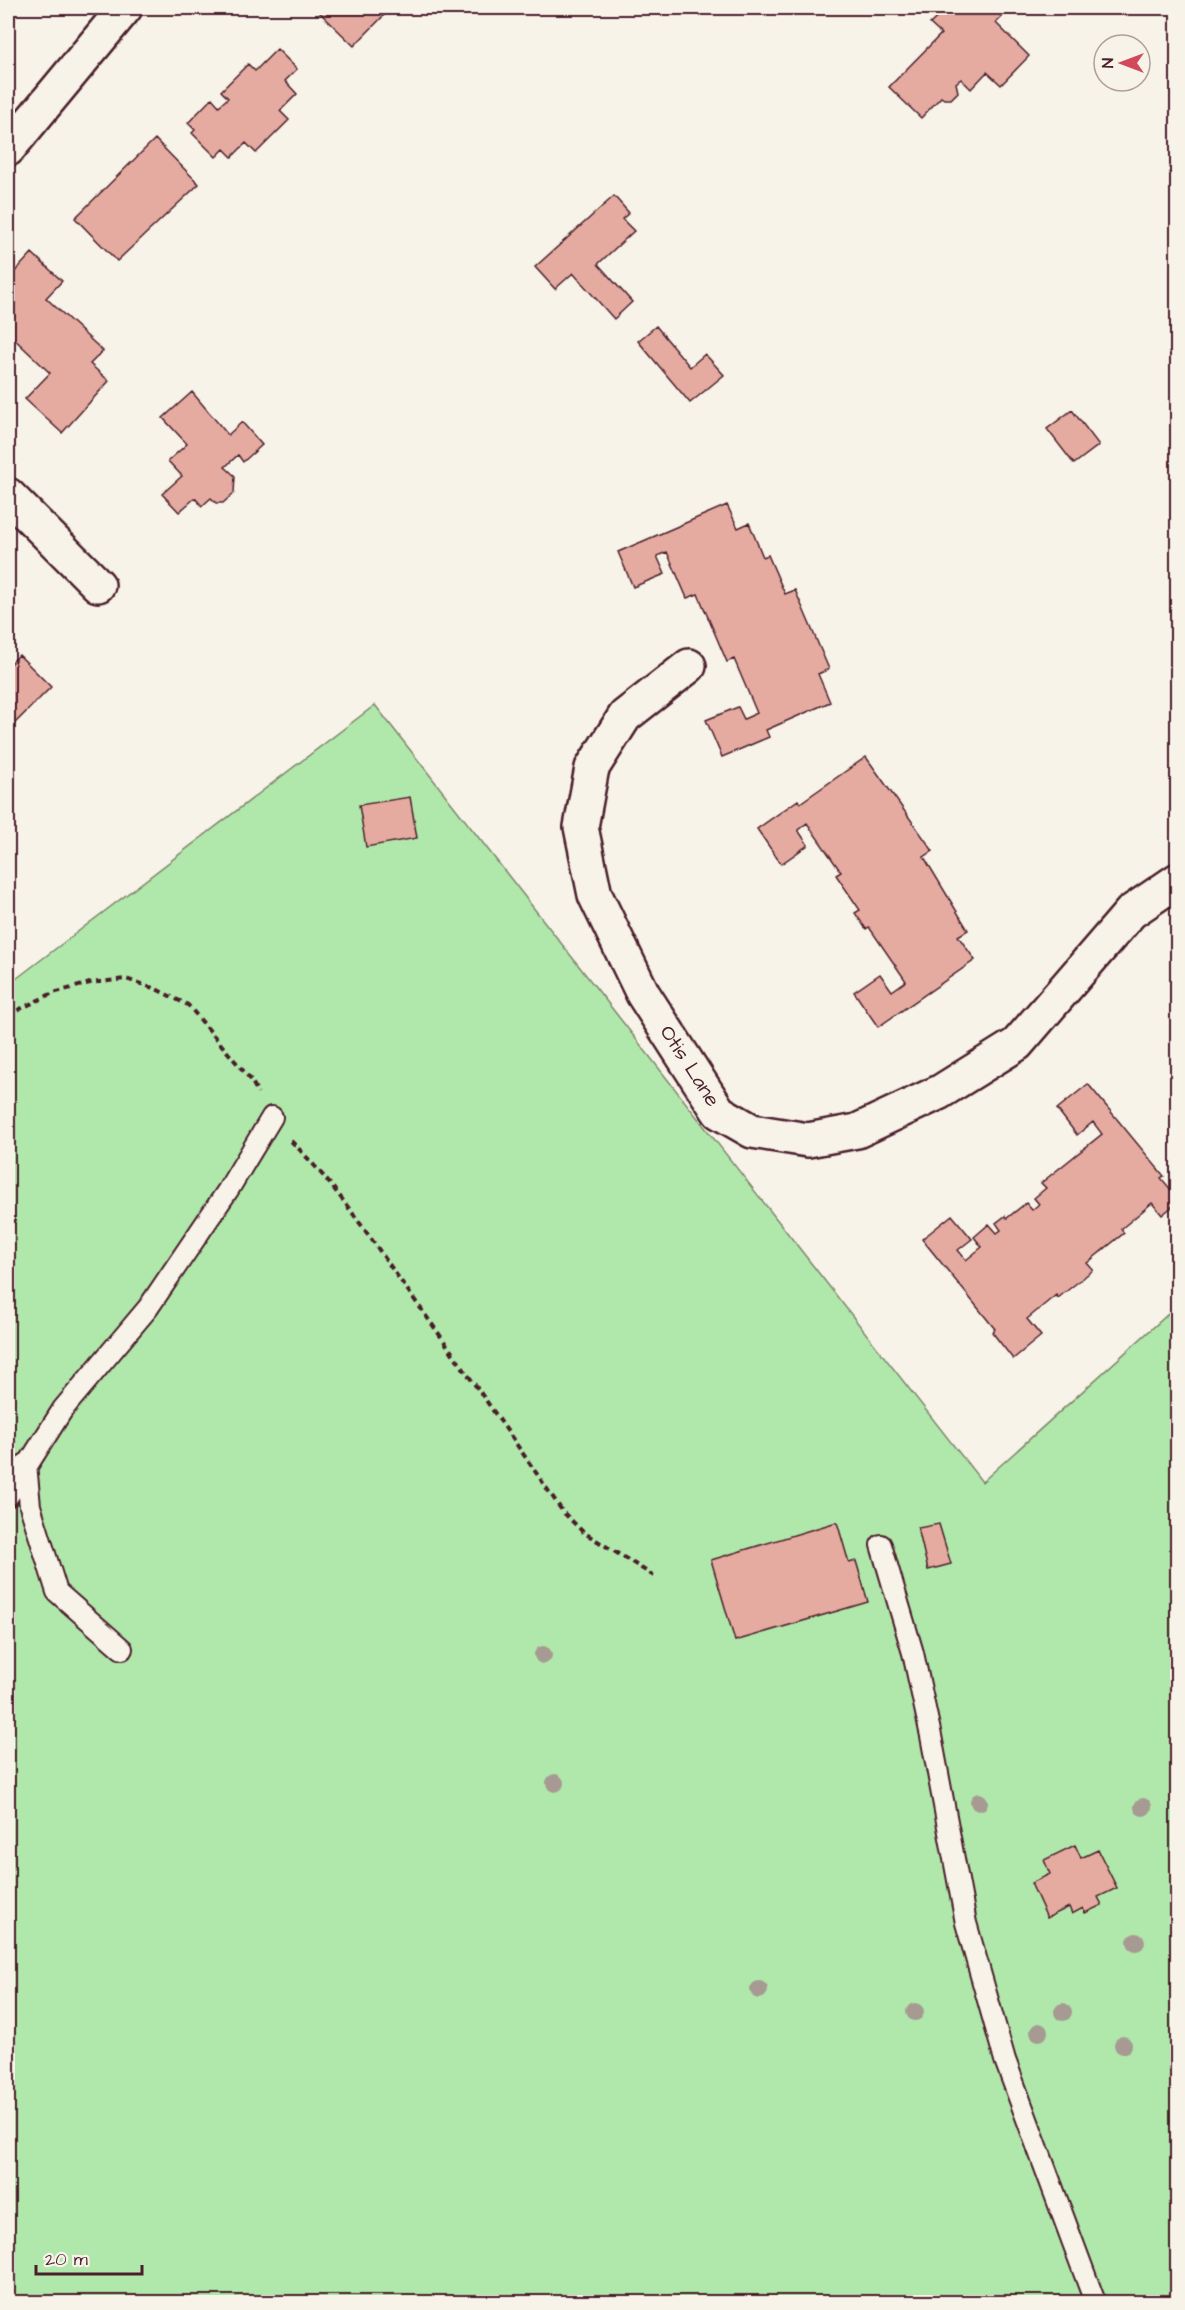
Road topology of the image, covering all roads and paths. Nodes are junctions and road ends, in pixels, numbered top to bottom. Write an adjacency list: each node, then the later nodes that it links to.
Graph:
1 (126, 8): 2 (street)
2 (8, 149)
3 (8, 495): 4 (street)
4 (98, 585)
5 (689, 666): 6 (street, Otis Lane)
6 (1178, 880)
7 (8, 1015): 8 (path)
8 (272, 1117): 9 (lane); 12 (path)
9 (26, 1464): 10 (lane); 13 (lane)
10 (8, 1496)
11 (881, 1545): 14 (lane)
12 (654, 1576)
13 (122, 1649)
14 (1095, 2302)

